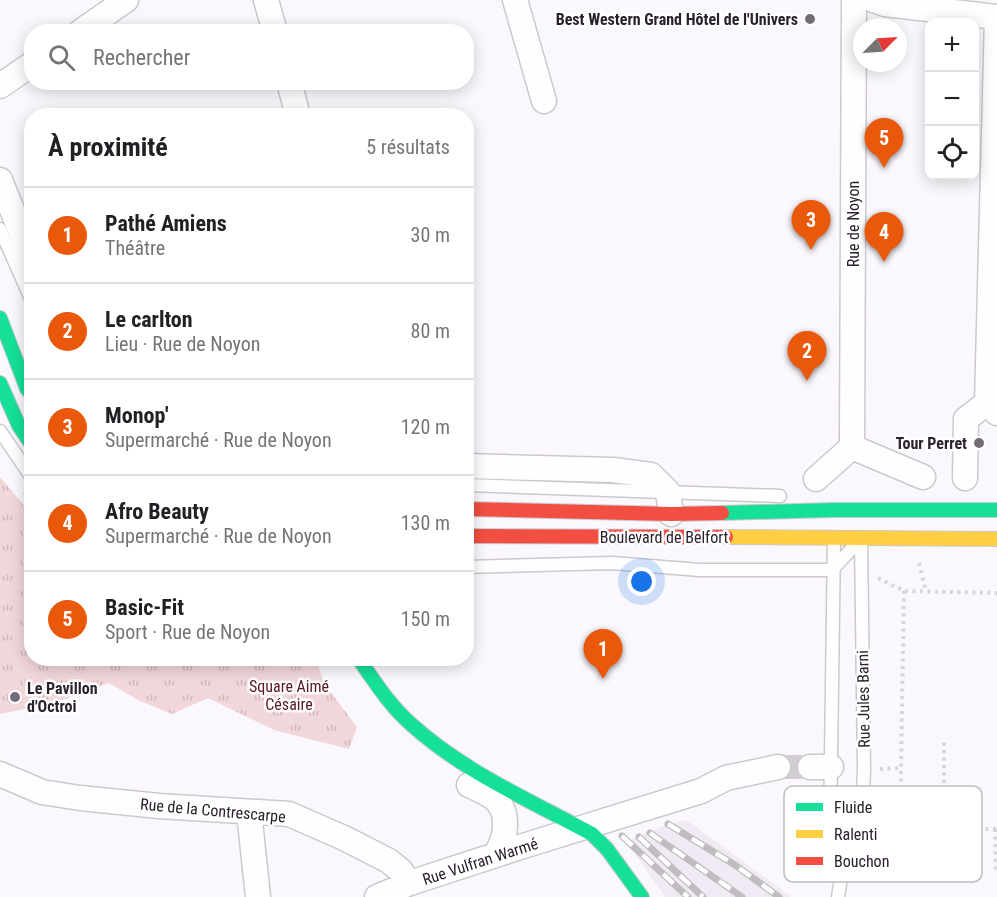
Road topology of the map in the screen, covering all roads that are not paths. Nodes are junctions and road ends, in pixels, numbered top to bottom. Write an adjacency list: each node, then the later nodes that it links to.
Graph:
1 (126, 0): 7 (street)
2 (266, 0): 8 (street)
3 (515, 0): 12 (street)
4 (854, 0): 24 (street, Rue de Noyon)
5 (873, 0): 6 (street)
6 (997, 17): 21 (street)
7 (92, 24)
8 (273, 24)
9 (24, 70): 10 (street)
10 (0, 86)
11 (291, 90): 13 (street)
12 (544, 100)
13 (296, 108)
14 (0, 180): 16 (street)
15 (0, 229): 17 (lane)
16 (24, 239)
17 (24, 284)
18 (0, 318): 19 (main road)
19 (24, 381)
20 (0, 383): 23 (main road)
21 (992, 408): 28 (street)
22 (0, 431): 25 (lane)
23 (24, 433)
24 (852, 447): 27 (street); 30 (street)
25 (24, 466)
26 (474, 466): 32 (street)
27 (923, 477)
28 (965, 478)
29 (474, 486): 32 (lane)
30 (816, 488): 35 (lane)
31 (790, 496): 32 (lane)
32 (669, 503): 33 (main road, Boulevard de Belfort); 35 (main road, Boulevard de Belfort)
33 (474, 509)
34 (997, 510): 35 (main road, Boulevard de Belfort)
35 (833, 524): 36 (main road, Boulevard de Belfort); 37 (main road, Boulevard de Belfort); 37 (lane); 40 (lane, Rue Jules Barni)
36 (474, 536)
37 (861, 538): 38 (main road, Boulevard de Belfort); 40 (lane); 48 (lane, Rue Jules Barni)
38 (997, 539)
39 (474, 567): 40 (lane)
40 (832, 570): 47 (lane, Rue Jules Barni)
41 (364, 666): 43 (main road)
42 (374, 666): 43 (main road)
43 (380, 688): 44 (main road)
44 (460, 762): 50 (main road); 51 (street)
45 (778, 767): 50 (street, Rue Vulfran Warmé)
46 (0, 774): 49 (street, Rue de la Contrescarpe)
47 (824, 786)
48 (863, 786)
49 (249, 812): 53 (street, Rue de la Contrescarpe); 54 (street)
50 (584, 828): 51 (street, Rue Vulfran Warmé); 56 (main road)
51 (495, 855): 53 (street, Rue Vulfran Warmé)
52 (840, 882): 57 (lane, Rue Jules Barni)
53 (410, 883): 55 (street, Rue Vulfran Warmé)
54 (258, 897)
55 (377, 897)
56 (642, 897)
57 (838, 897)

